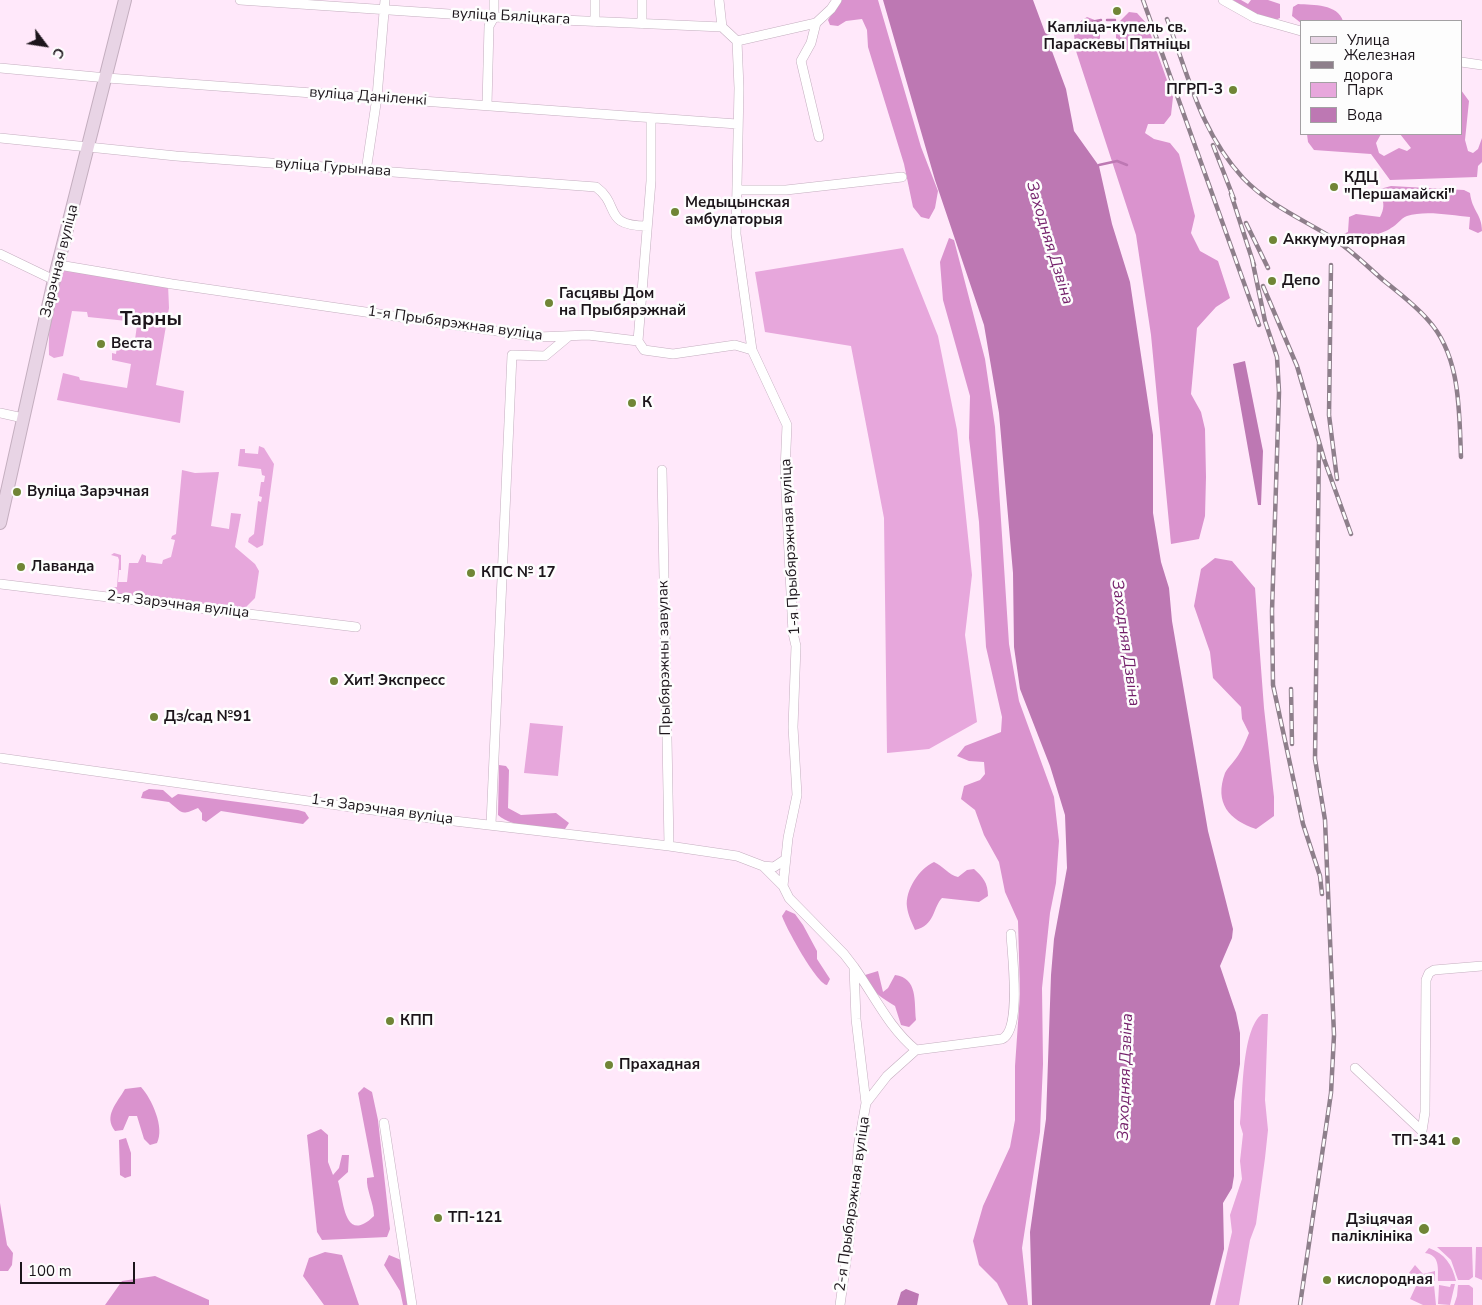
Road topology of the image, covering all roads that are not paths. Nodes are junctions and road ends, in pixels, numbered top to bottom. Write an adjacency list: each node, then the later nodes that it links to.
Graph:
1 (125, 0): 21 (street, Зарэчная вуліца)
2 (240, 0): 10 (street, вуліца Бяліцкага)
3 (385, 0): 10 (street)
4 (494, 0): 11 (street)
5 (595, 0): 12 (street)
6 (642, 0): 14 (street)
7 (719, 0): 15 (street)
8 (837, 0): 13 (street)
9 (1223, 0): 16 (street)
10 (385, 10): 11 (street, вуліца Бяліцкага); 22 (street)
11 (494, 17): 12 (street, вуліца Бяліцкага); 23 (street)
12 (596, 22): 14 (street, вуліца Бяліцкага)
13 (816, 23): 17 (street); 26 (street)
14 (642, 24): 15 (street, вуліца Бяліцкага)
15 (722, 28): 17 (street)
16 (1300, 31)
17 (737, 41): 25 (street)
18 (1462, 62): 19 (street)
19 (1482, 65)
20 (0, 68): 21 (street, вуліца Даніленкі)
21 (107, 78): 22 (street, вуліца Даніленкі); 28 (street, Зарэчная вуліца)
22 (377, 97): 23 (street, вуліца Даніленкі); 29 (street)
23 (487, 105): 24 (street, вуліца Даніленкі)
24 (651, 119): 25 (street, вуліца Даніленкі); 32 (street)
25 (737, 124): 31 (street)
26 (819, 137)
27 (0, 138): 28 (street, вуліца Гурынава)
28 (90, 147): 29 (street, вуліца Гурынава); 34 (street, Зарэчная вуліца)
29 (366, 171): 32 (street, вуліца Гурынава)
30 (902, 177): 31 (street)
31 (738, 190): 38 (street)
32 (647, 226): 37 (street)
33 (0, 254): 35 (street)
34 (59, 265): 35 (street, Зарэчная вуліца); 36 (street, 1-я Прыбярэжная вуліца)
35 (54, 280): 40 (street, Зарэчная вуліца)
36 (569, 336): 37 (street, 1-я Прыбярэжная вуліца); 46 (street)
37 (638, 341): 38 (street, 1-я Прыбярэжная вуліца)
38 (752, 350): 48 (street, 1-я Прыбярэжная вуліца)
39 (0, 413): 40 (street)
40 (23, 418): 42 (street, Зарэчная вуліца)
41 (662, 470): 47 (street, Прыбярэжны завулак)
42 (0, 523)
43 (0, 584): 44 (street, 2-я Зарэчная вуліца)
44 (356, 627)
45 (0, 758): 46 (street, 1-я Зарэчная вуліца)
46 (491, 824): 47 (street, 1-я Зарэчная вуліца)
47 (669, 846): 49 (street, 1-я Зарэчная вуліца)
48 (786, 859): 49 (street); 50 (street, 1-я Прыбярэжная вуліца)
49 (763, 866): 50 (street, 1-я Зарэчная вуліца)
50 (783, 886): 53 (street, 1-я Зарэчная вуліца)
51 (1011, 934): 54 (street)
52 (1482, 966): 55 (street)
53 (854, 967): 54 (street, 1-я Зарэчная вуліца); 56 (street)
54 (916, 1050): 56 (street)
55 (1355, 1068)
56 (866, 1103): 59 (street, 2-я Прыбярэжная вуліца)
57 (384, 1123): 58 (street)
58 (412, 1305)
59 (840, 1305)

